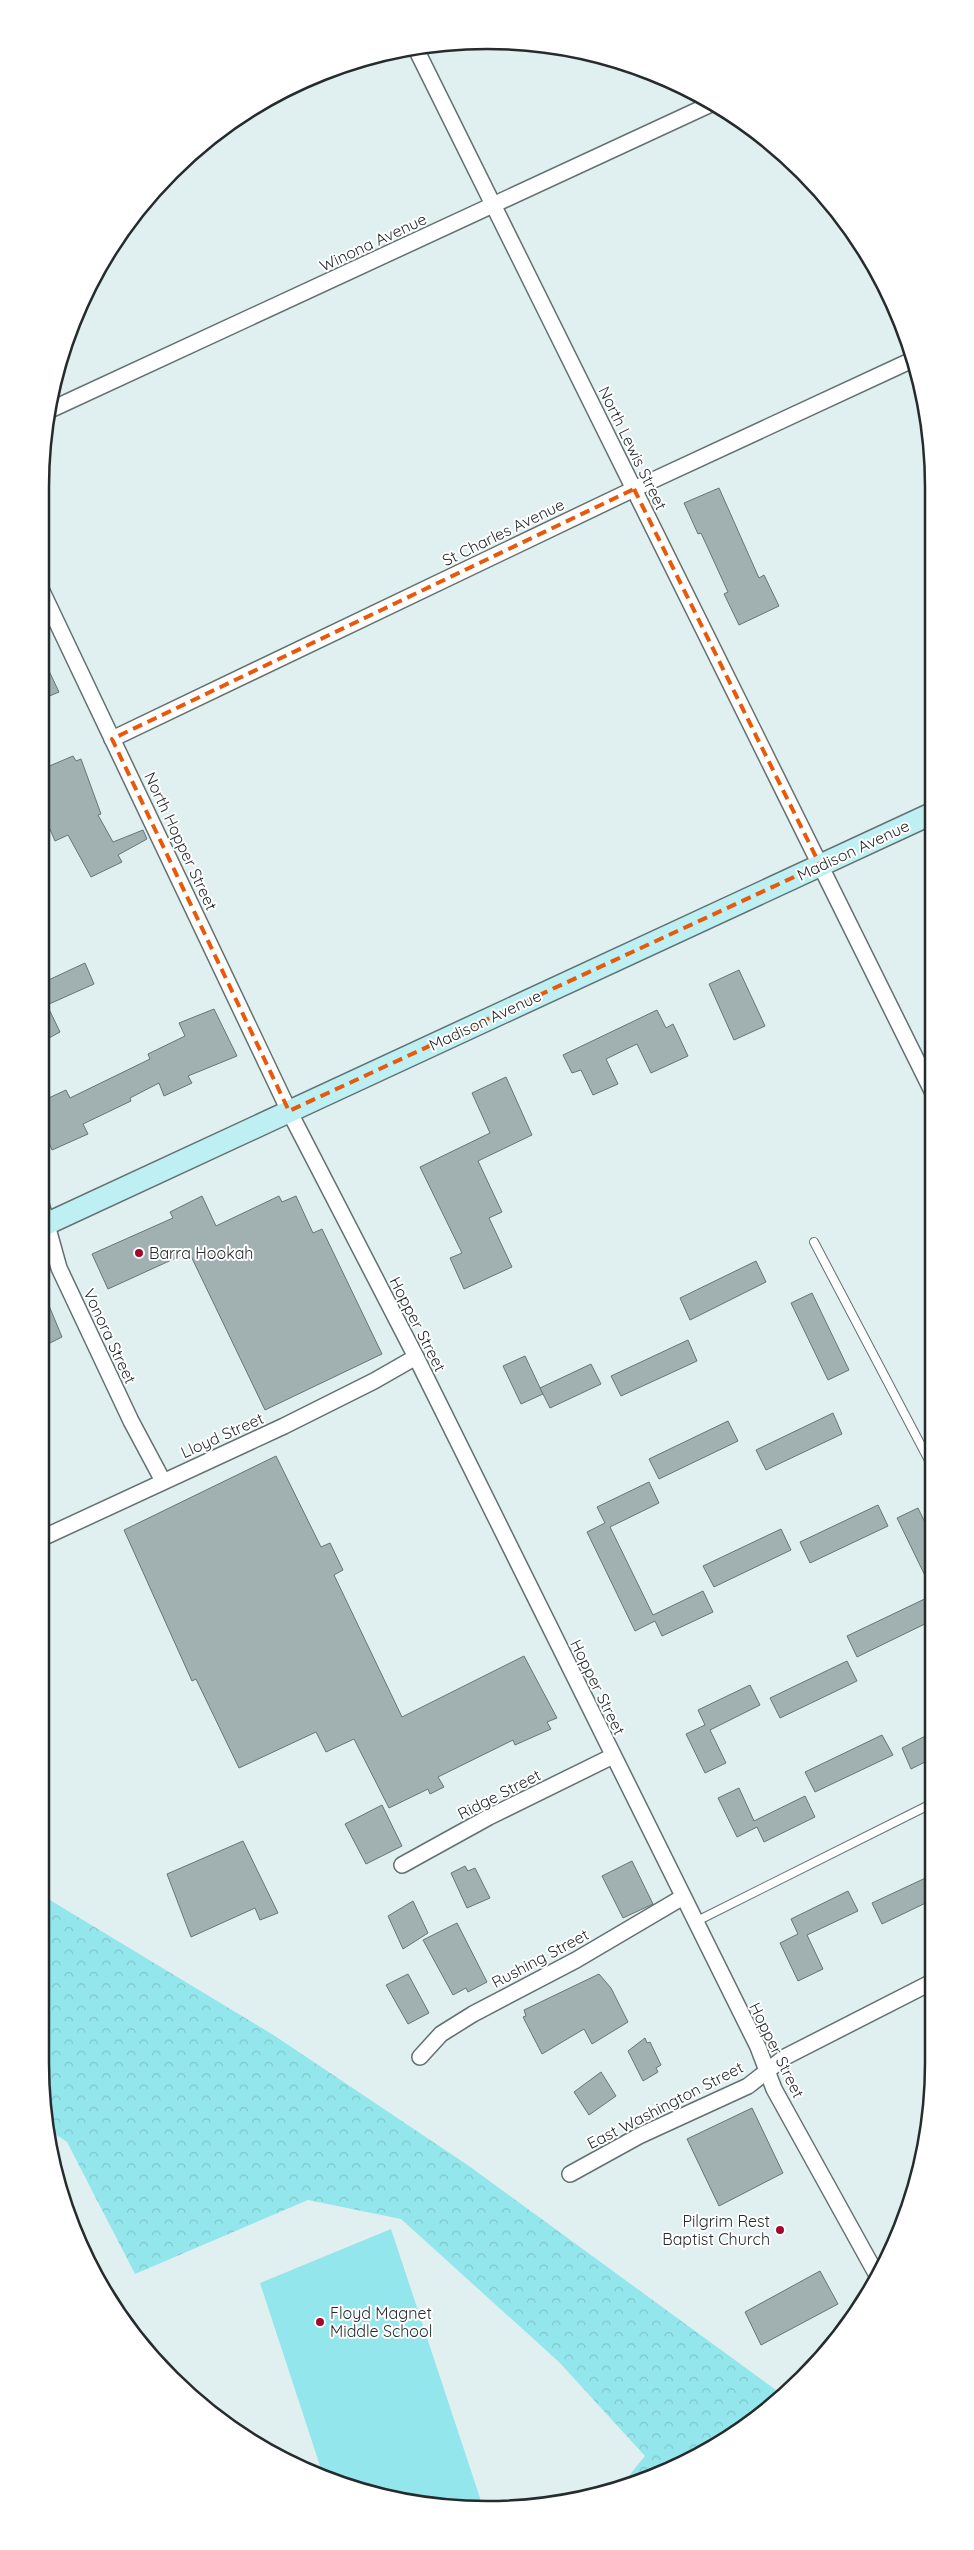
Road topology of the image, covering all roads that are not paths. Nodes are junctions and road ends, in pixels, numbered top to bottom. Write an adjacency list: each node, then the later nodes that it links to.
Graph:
1 (419, 54): 3 (street, North Lewis Street)
2 (705, 107): 3 (street, Winona Avenue)
3 (494, 205): 5 (street, Winona Avenue); 6 (street, North Lewis Street)
4 (907, 363): 6 (street, St Charles Avenue)
5 (56, 407)
6 (634, 489): 8 (street, St Charles Avenue); 10 (street, North Lewis Street)
7 (49, 615): 8 (street, North Hopper Street)
8 (112, 739): 12 (street, North Hopper Street)
9 (925, 817): 10 (main road, Madison Avenue)
10 (820, 865): 11 (street, North Lewis Street); 12 (main road, Madison Avenue)
11 (925, 1077)
12 (289, 1111): 13 (main road, Madison Avenue); 16 (street, Hopper Street)
13 (49, 1223)
14 (49, 1242): 18 (street, Vonora Street)
15 (814, 1242): 17 (lane)
16 (416, 1357): 18 (street, Lloyd Street); 20 (street, Hopper Street)
17 (925, 1453)
18 (164, 1480): 19 (street, Lloyd Street)
19 (49, 1535)
20 (613, 1756): 22 (street, Ridge Street); 23 (street, Hopper Street)
21 (925, 1807): 24 (lane)
22 (402, 1865)
23 (683, 1897): 24 (street, Hopper Street); 26 (street, Rushing Street)
24 (695, 1922): 27 (street, Hopper Street)
25 (925, 1987): 27 (street, East Washington Street)
26 (420, 2057)
27 (767, 2071): 28 (street, East Washington Street); 29 (street, Hopper Street)
28 (570, 2174)
29 (874, 2269)

